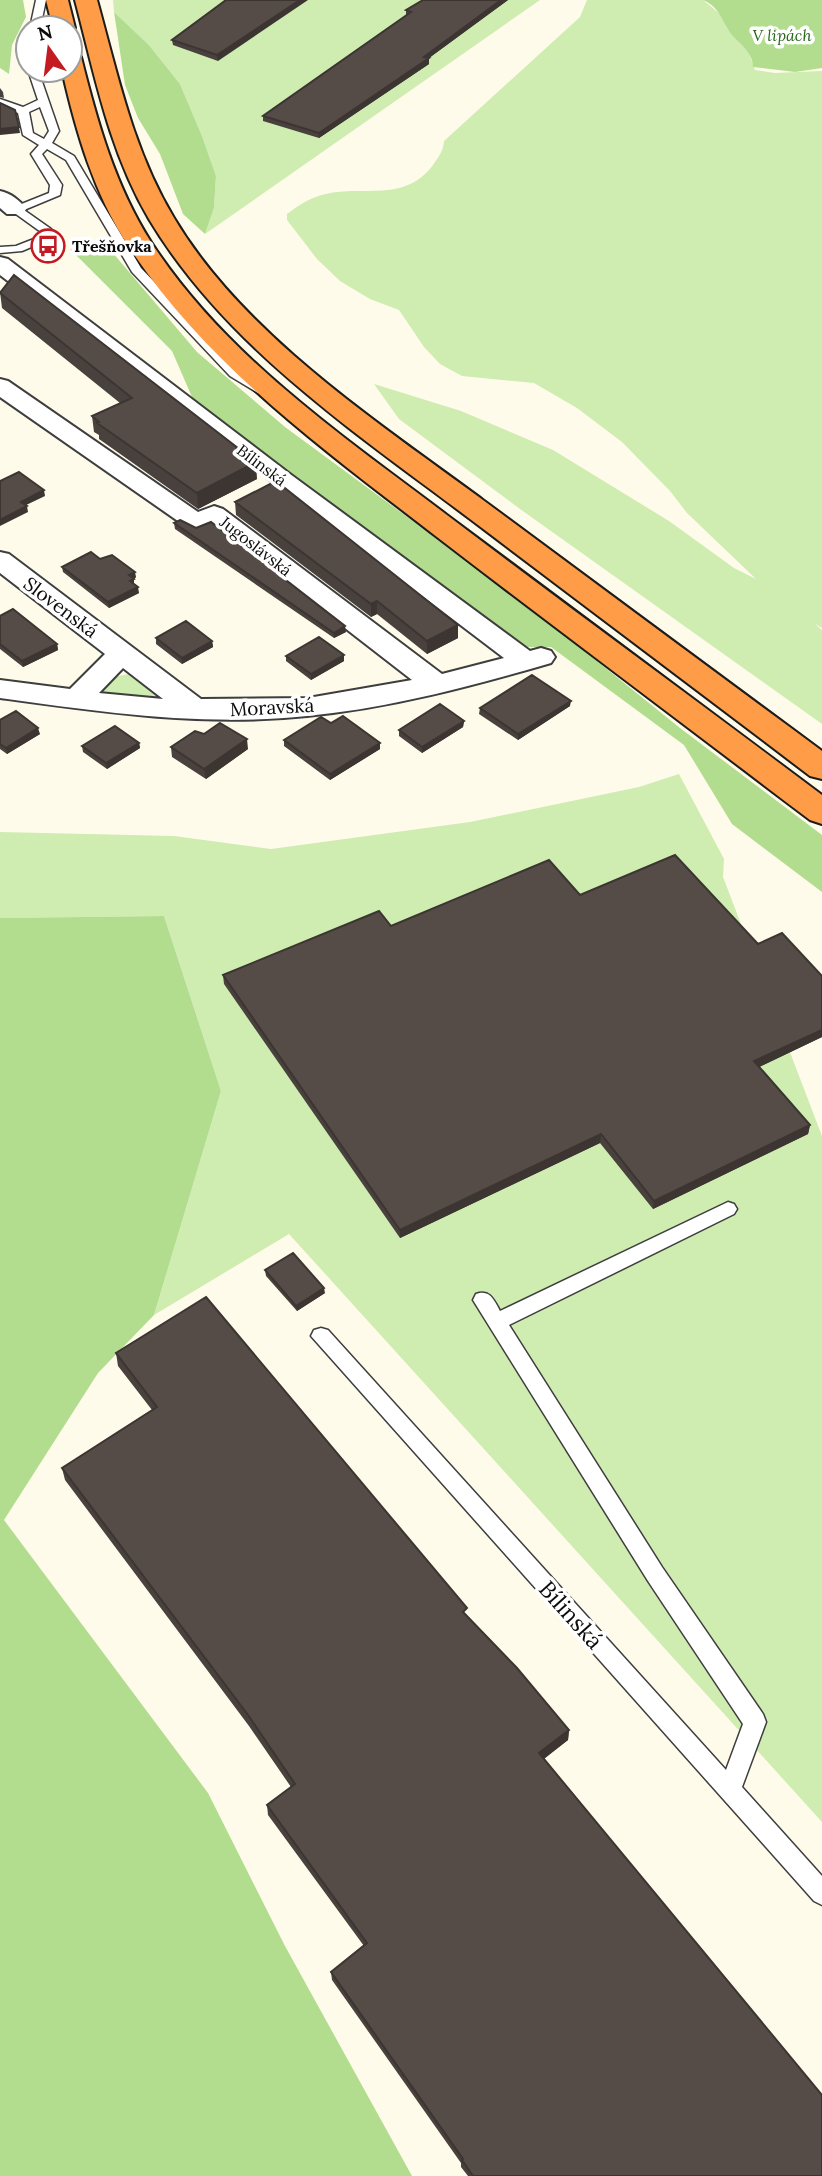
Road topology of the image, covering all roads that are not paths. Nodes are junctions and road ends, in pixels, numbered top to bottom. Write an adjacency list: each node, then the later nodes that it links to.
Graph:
1 (89, 7): 21 (highway)
2 (39, 84): 4 (lane)
3 (76, 84): 12 (highway)
4 (46, 101): 6 (lane); 7 (lane)
5 (0, 102): 6 (lane)
6 (23, 111): 7 (lane)
7 (46, 144): 8 (lane); 12 (lane)
8 (5, 207): 9 (lane)
9 (0, 250)
10 (0, 264): 13 (street, Bílinská)
11 (0, 386): 13 (street, Jugoslávská)
12 (294, 410): 22 (highway)
13 (248, 497): 16 (street, Bílinská); 17 (street, Jugoslávská)
14 (0, 561): 15 (street, Slovenská)
15 (122, 653): 19 (street); 20 (street, Slovenská)
16 (534, 659): 17 (street, Moravská)
17 (436, 684): 20 (street, Moravská)
18 (0, 689): 19 (street, Moravská)
19 (76, 700): 20 (street, Moravská)
20 (195, 709)
21 (822, 768)
22 (822, 812)
23 (728, 1209): 25 (lane)
24 (483, 1300): 25 (lane)
25 (496, 1322): 27 (lane)
26 (321, 1336): 27 (lane, Bílinská)
27 (729, 1791): 28 (lane, Bílinská)
28 (822, 1893)

